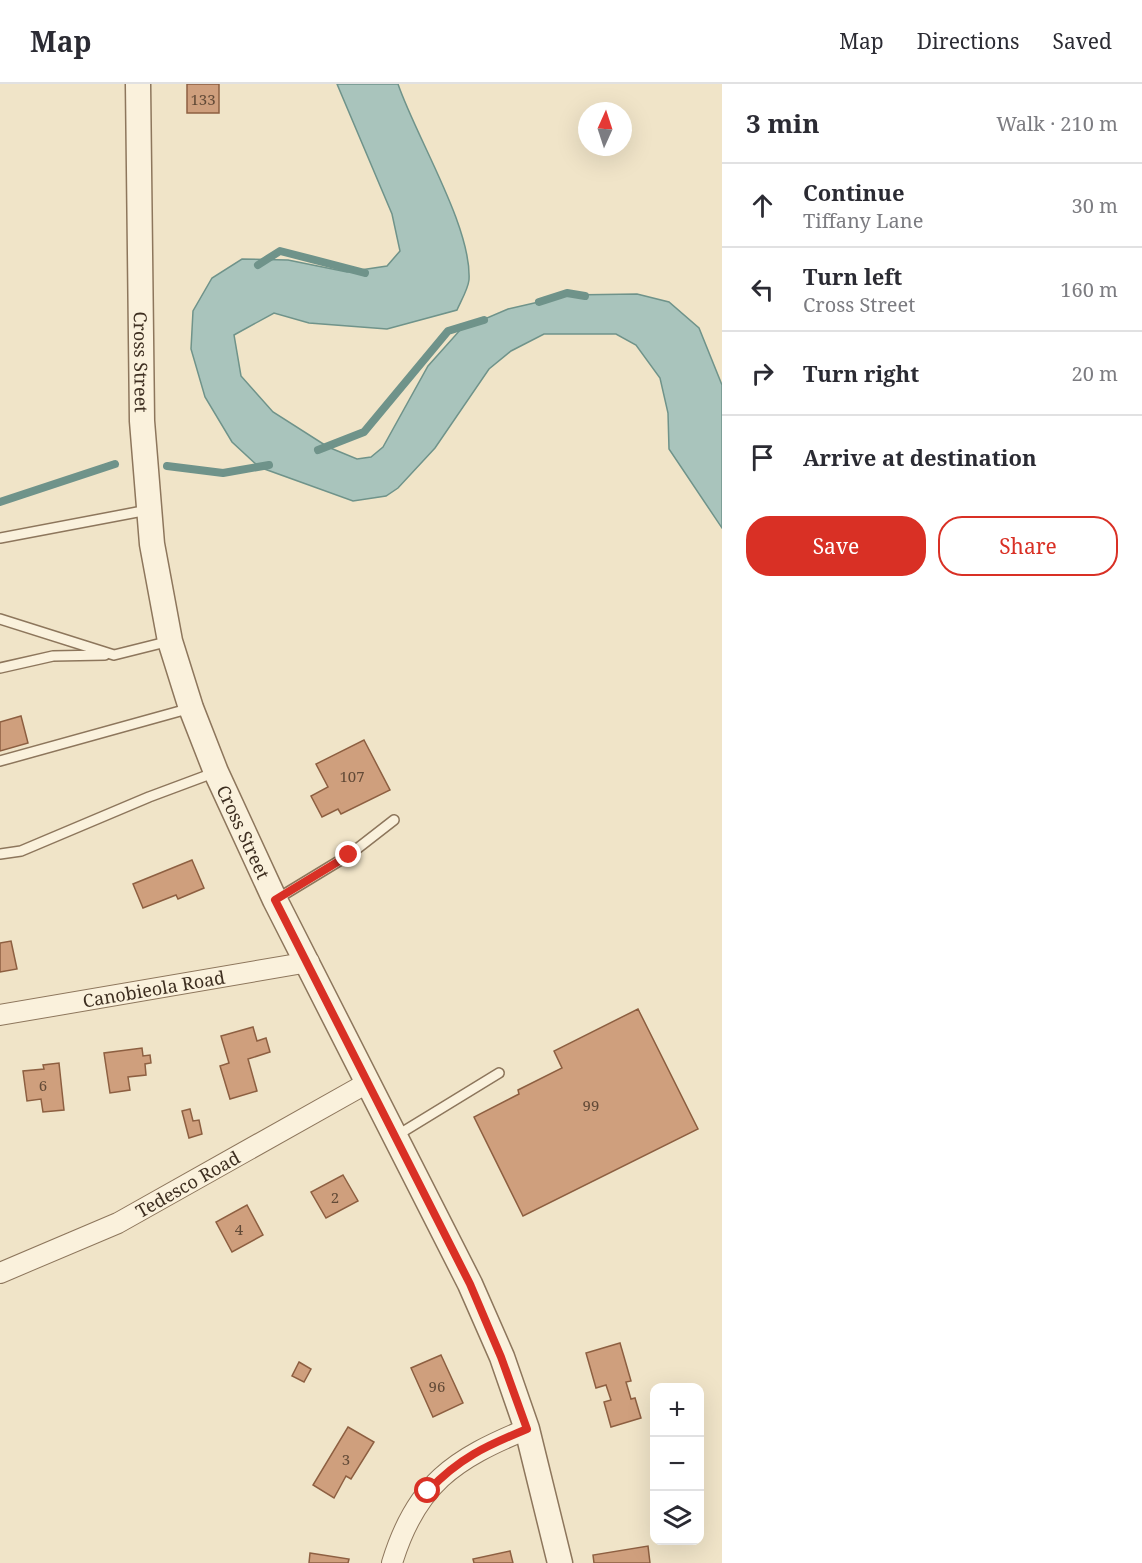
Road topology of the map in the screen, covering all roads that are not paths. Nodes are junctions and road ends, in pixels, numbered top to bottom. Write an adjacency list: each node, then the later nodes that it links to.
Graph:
1 (138, 84): 2 (street, Cross Street)
2 (148, 510): 3 (lane); 5 (street, Cross Street)
3 (0, 538)
4 (0, 619): 6 (lane)
5 (170, 641): 6 (lane); 8 (street, Cross Street)
6 (114, 655): 7 (lane)
7 (0, 668)
8 (191, 708): 9 (lane); 10 (street, Cross Street)
9 (0, 761)
10 (216, 772): 12 (lane); 13 (street, Cross Street)
11 (394, 820): 13 (lane)
12 (0, 854)
13 (275, 900): 14 (street, Cross Street)
14 (309, 962): 15 (street, Canobieola Road); 17 (street, Cross Street)
15 (0, 1014)
16 (499, 1073): 18 (lane)
17 (369, 1083): 18 (street, Cross Street); 19 (street, Tedesco Road)
18 (396, 1136): 20 (street, Cross Street)
19 (0, 1273)
20 (527, 1429): 21 (street); 22 (street, Cross Street)
21 (392, 1563)
22 (560, 1563)

